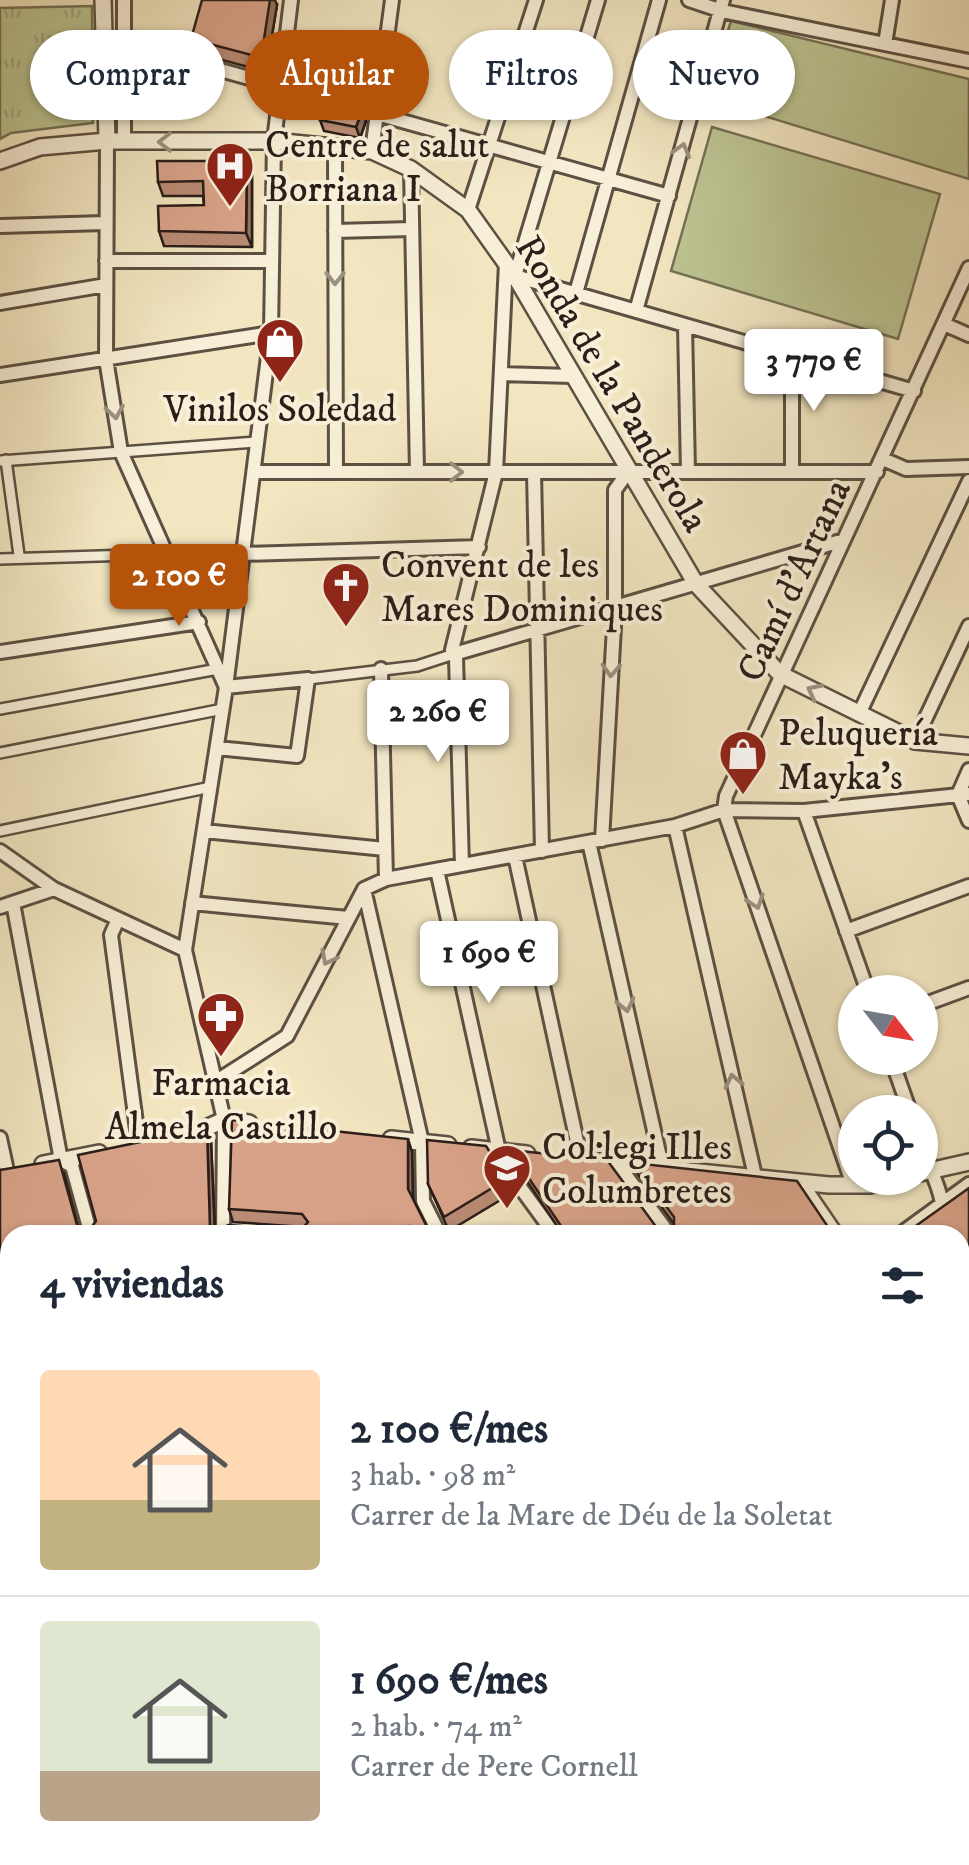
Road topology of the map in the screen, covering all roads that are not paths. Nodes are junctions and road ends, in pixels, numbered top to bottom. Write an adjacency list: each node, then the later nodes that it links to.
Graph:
1 (103, 0): 11 (street)
2 (124, 0): 12 (street)
3 (291, 0): 13 (street)
4 (392, 0): 14 (street)
5 (536, 0): 26 (street)
6 (598, 0): 29 (street)
7 (660, 0): 31 (street)
8 (689, 0): 10 (street)
9 (892, 0): 15 (street)
10 (722, 5): 15 (street); 32 (street, one-way to 10)
11 (103, 30)
12 (125, 30)
13 (287, 30)
14 (388, 30)
15 (885, 44): 16 (street)
16 (969, 60)
17 (106, 120): 22 (street)
18 (124, 120): 24 (street)
19 (276, 120): 23 (street)
20 (376, 120): 27 (street)
21 (398, 120): 26 (street)
22 (107, 141): 24 (street, Ronda de la Panderola); 28 (street, Ronda de la Panderola); 34 (street)
23 (274, 141): 24 (street, Ronda de la Panderola, one-way to 24); 25 (street, Ronda de la Panderola); 39 (street)
24 (124, 142)
25 (335, 146): 27 (street, Ronda de la Panderola); 37 (street)
26 (489, 146): 29 (street); 33 (street)
27 (372, 151): 30 (street, Ronda de la Panderola)
28 (0, 162)
29 (549, 163): 31 (street); 41 (street)
30 (411, 169): 33 (street, Ronda de la Panderola); 36 (street)
31 (608, 179): 32 (street); 43 (street)
32 (669, 196): 45 (street)
33 (468, 210): 41 (street, Ronda de la Panderola)
34 (105, 223): 35 (street); 38 (street)
35 (0, 226)
36 (412, 228): 37 (street); 63 (street)
37 (335, 231): 62 (street, one-way to 62)
38 (106, 261): 39 (street); 42 (street)
39 (272, 261): 48 (street)
40 (969, 268): 46 (street, Camí d'Artana)
41 (510, 269): 43 (street); 52 (street); 54 (street, Ronda de la Panderola)
42 (106, 285): 44 (street); 51 (street)
43 (576, 293): 45 (street)
44 (0, 303)
45 (636, 310): 47 (street)
46 (944, 324): 49 (street); 55 (street, Camí d'Artana)
47 (685, 325): 50 (street); 67 (street)
48 (271, 333): 51 (street); 56 (street)
49 (969, 335)
50 (792, 356): 55 (street); 68 (street)
51 (106, 359): 53 (street); 57 (street, one-way to 57)
52 (501, 374): 54 (street); 64 (street)
53 (0, 375)
54 (573, 376): 66 (street, Ronda de la Panderola)
55 (914, 391): 59 (street, Camí d'Artana)
56 (258, 442): 57 (street); 61 (street)
57 (121, 452): 58 (street); 72 (street)
58 (3, 461): 74 (street)
59 (880, 466): 60 (street); 68 (street); 70 (street, Camí d'Artana)
60 (969, 468)
61 (254, 472): 62 (street); 73 (street)
62 (336, 472): 63 (street)
63 (417, 472): 64 (street, one-way to 64)
64 (496, 472): 65 (street); 71 (street)
65 (534, 472): 66 (street); 80 (street)
66 (628, 472): 67 (street); 76 (street, Ronda de la Panderola); 77 (street)
67 (688, 472): 68 (street)
68 (792, 472)
69 (969, 481): 90 (street)
70 (844, 540): 76 (street); 85 (street, Camí d'Artana)
71 (480, 548): 73 (street); 82 (street)
72 (166, 554): 74 (street); 78 (street)
73 (243, 554): 87 (street)
74 (19, 556): 75 (street)
75 (0, 559)
76 (696, 584): 77 (street); 85 (street, Ronda de la Panderola)
77 (615, 609): 80 (street); 104 (street, one-way to 104)
78 (199, 622): 81 (street); 83 (street)
79 (969, 626): 91 (street)
80 (538, 633): 82 (street); 107 (street)
81 (0, 652)
82 (454, 654): 84 (street); 109 (street)
83 (218, 669): 87 (street); 88 (street)
84 (381, 669): 86 (street); 105 (street)
85 (780, 674): 90 (street, Ronda de la Panderola, one-way to 85); 98 (street, Camí d'Artana)
86 (308, 680): 87 (street); 93 (street)
87 (226, 687): 89 (street)
88 (0, 709)
89 (223, 709): 93 (street); 94 (street)
90 (859, 714): 91 (street, Ronda de la Panderola)
91 (915, 741): 92 (street, Ronda de la Panderola)
92 (969, 746)
93 (217, 748): 96 (street)
94 (0, 753)
95 (969, 770): 97 (street)
96 (210, 788): 102 (street); 103 (street)
97 (964, 795): 99 (street); 100 (street)
98 (724, 810): 99 (street); 101 (street); 129 (street, one-way to 129)
99 (804, 811): 119 (street)
100 (969, 822)
101 (676, 826): 104 (street); 140 (street, one-way to 101)
102 (0, 831)
103 (204, 831): 105 (street); 115 (street)
104 (596, 841): 107 (street); 137 (street, one-way to 137)
105 (385, 849): 111 (street)
106 (0, 851): 113 (street)
107 (542, 851): 108 (street)
108 (515, 856): 109 (street); 133 (street)
109 (462, 866): 110 (street)
110 (437, 870): 111 (street); 132 (street)
111 (386, 880): 114 (street)
112 (969, 886): 119 (street)
113 (54, 889): 116 (street); 118 (street)
114 (364, 889): 117 (street); 131 (street)
115 (192, 903): 117 (street); 120 (street)
116 (7, 905): 134 (street)
117 (348, 918): 124 (street, one-way to 124)
118 (118, 919): 120 (street); 130 (street)
119 (846, 931): 121 (street)
120 (185, 950): 124 (street)
121 (862, 975)
122 (969, 988): 123 (street)
123 (938, 999)
124 (215, 1082): 125 (street)
125 (224, 1120): 126 (street); 130 (street); 147 (street)
126 (269, 1125)
127 (368, 1136): 131 (street)
128 (0, 1138): 139 (street)
129 (838, 1139)
130 (154, 1142): 134 (street)
131 (422, 1142): 132 (street); 148 (street)
132 (499, 1151): 133 (street); 149 (street)
133 (564, 1158): 135 (street)
134 (61, 1160): 139 (street); 146 (street)
135 (617, 1162): 137 (street); 150 (street)
136 (969, 1162): 138 (street)
137 (662, 1166): 140 (street)
138 (938, 1169)
139 (3, 1172)
140 (755, 1176): 141 (street)
141 (812, 1183): 142 (street); 151 (street)
142 (838, 1184)
143 (938, 1184): 145 (street)
144 (969, 1184): 145 (street)
145 (942, 1204): 152 (street)
146 (87, 1225)
147 (227, 1225)
148 (435, 1225)
149 (548, 1225)
150 (663, 1225)
151 (832, 1225)
152 (913, 1225)

